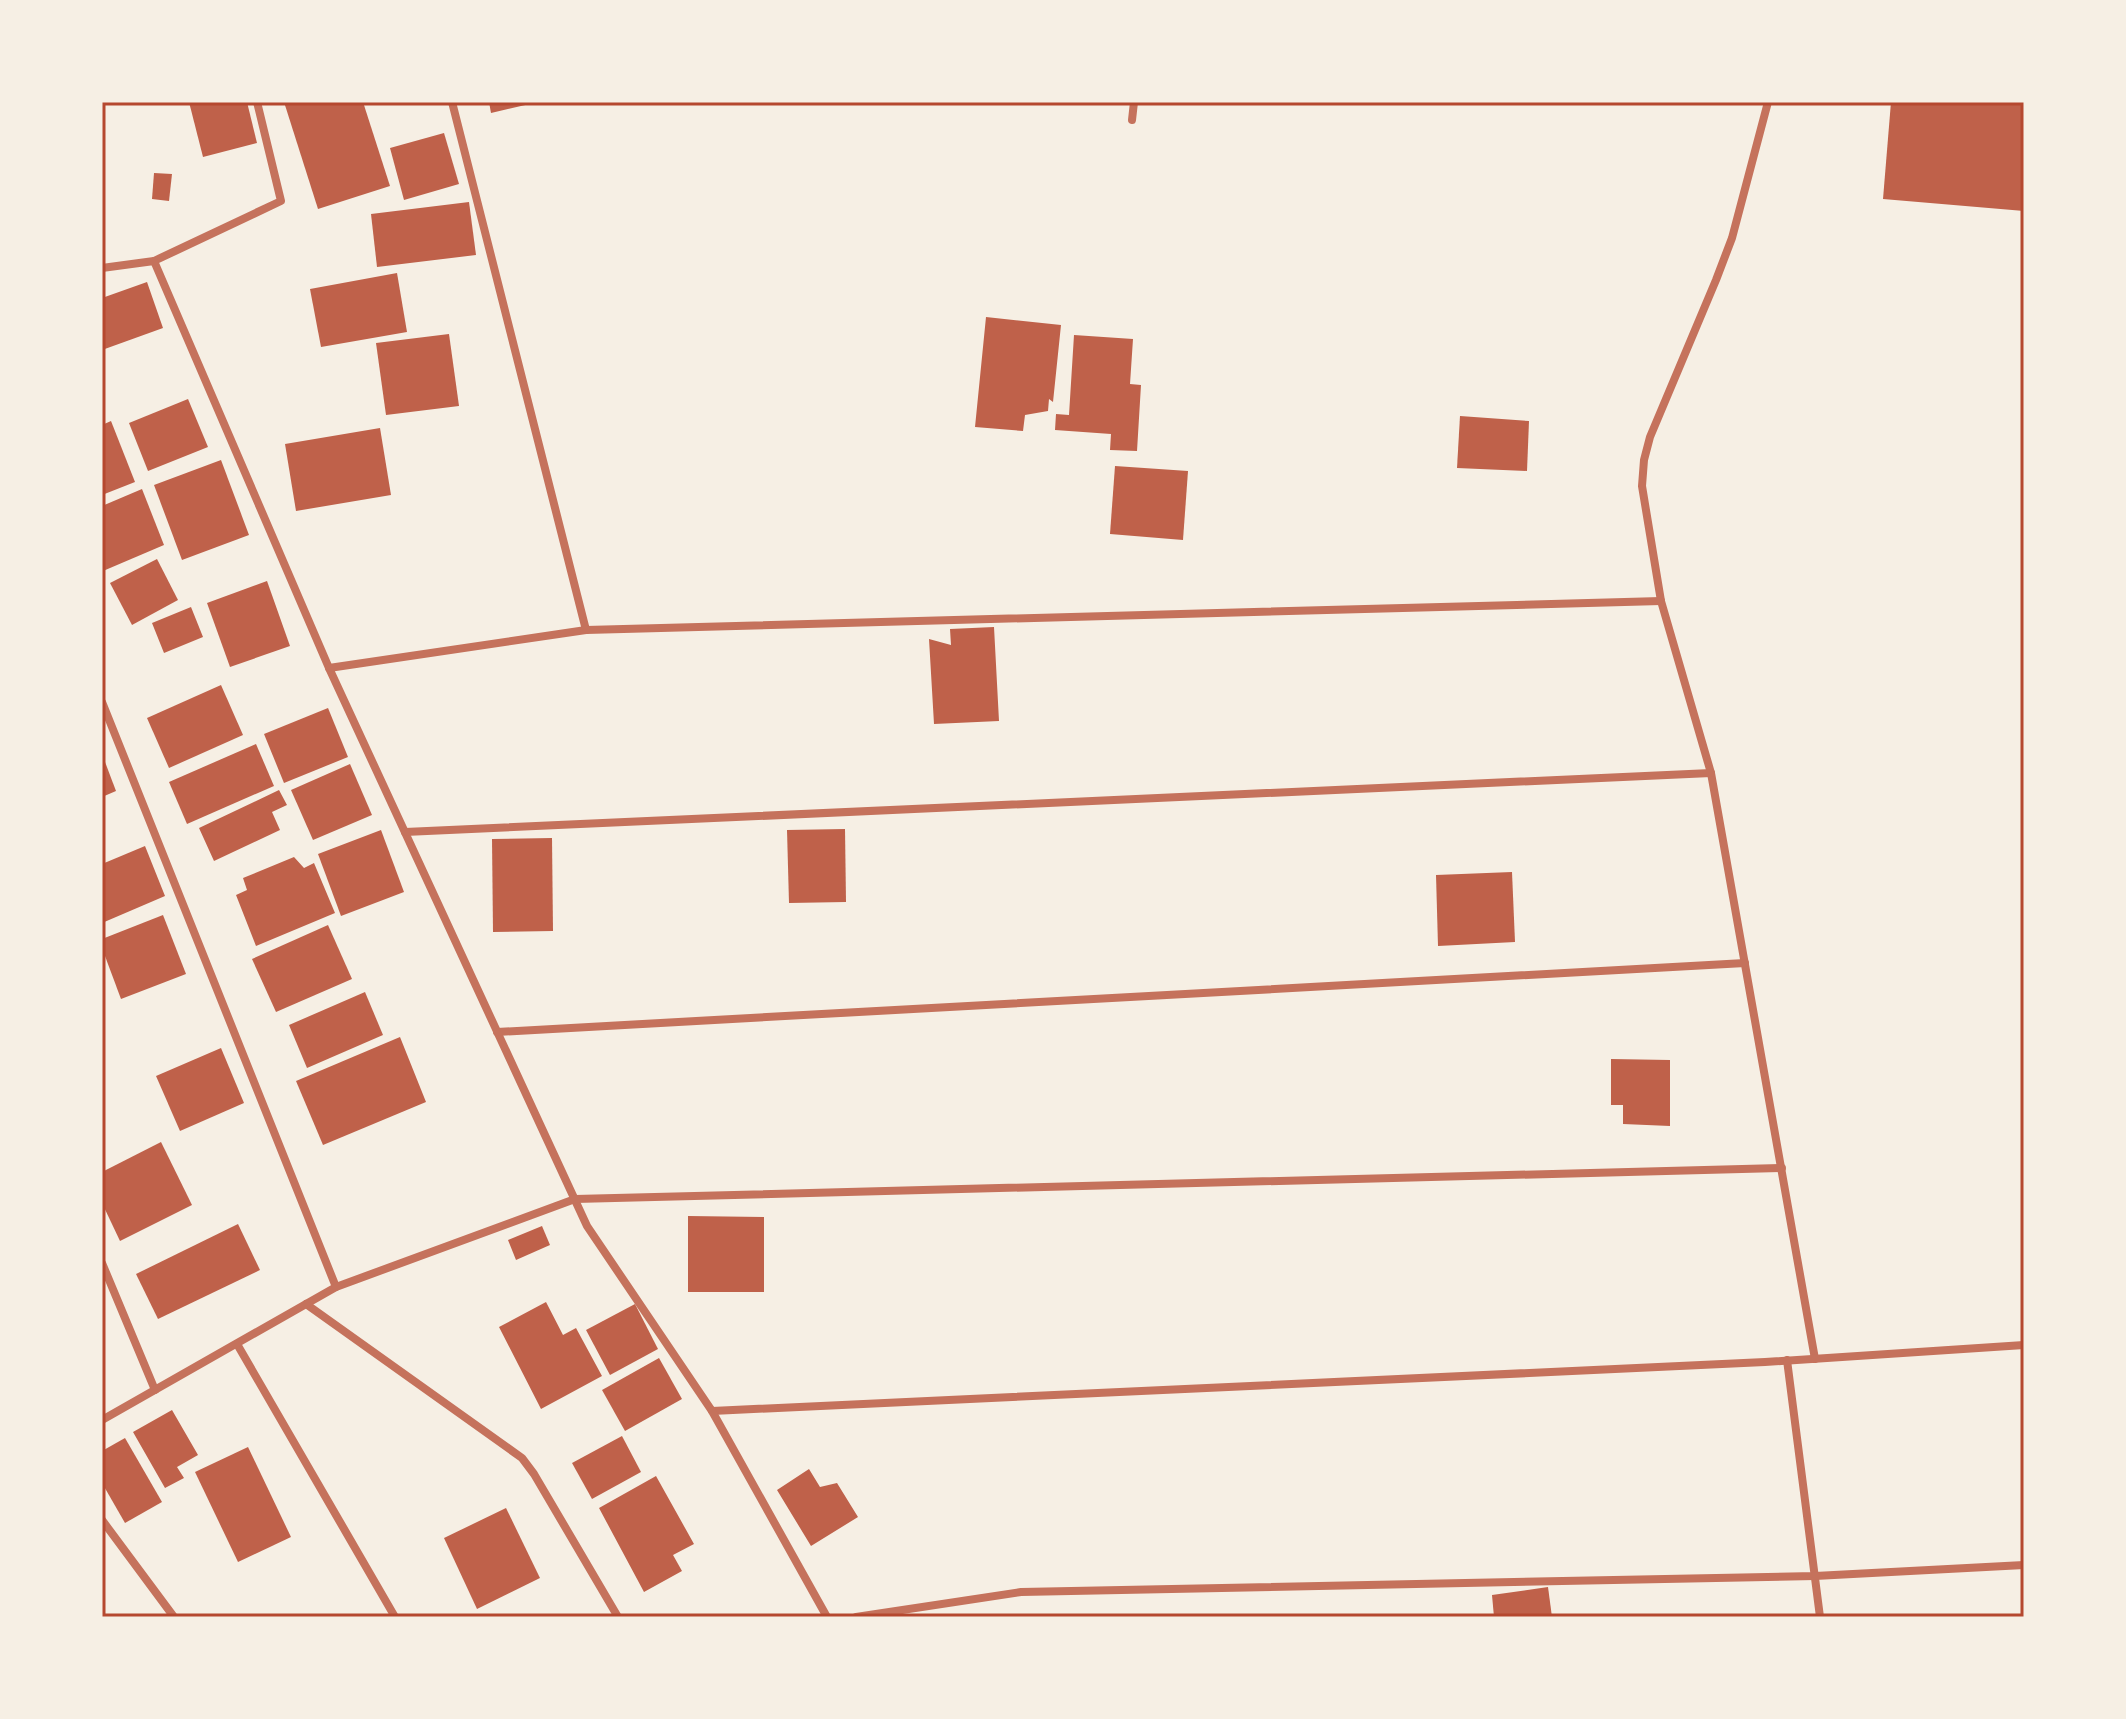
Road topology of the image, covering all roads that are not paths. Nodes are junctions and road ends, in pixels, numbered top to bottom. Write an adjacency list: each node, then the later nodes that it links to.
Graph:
1 (257, 102): 6 (street)
2 (452, 102): 9 (street)
3 (1134, 102): 5 (street)
4 (1768, 102): 8 (street)
5 (1132, 120)
6 (154, 261): 7 (street); 10 (street)
7 (102, 268)
8 (1661, 601): 9 (street); 12 (street)
9 (586, 630): 10 (street)
10 (329, 668): 13 (street)
11 (102, 702): 19 (street)
12 (1711, 773): 13 (street); 14 (street)
13 (405, 832): 15 (street)
14 (1745, 963): 15 (street); 16 (street)
15 (497, 1032): 17 (street)
16 (1782, 1168): 17 (street); 23 (street)
17 (575, 1199): 19 (street); 26 (street)
18 (102, 1263): 25 (street)
19 (336, 1287): 20 (street)
20 (306, 1304): 21 (street); 33 (street)
21 (237, 1344): 25 (street); 32 (street)
22 (2024, 1345): 23 (street)
23 (1815, 1359): 24 (street)
24 (1787, 1360): 26 (street); 30 (street)
25 (155, 1390): 27 (street)
26 (712, 1411): 34 (street)
27 (102, 1420)
28 (102, 1520): 31 (street)
29 (2024, 1565): 30 (street)
30 (1815, 1576): 35 (street); 36 (street)
31 (174, 1617)
32 (395, 1617)
33 (618, 1617)
34 (827, 1617)
35 (856, 1617)
36 (1820, 1617)

